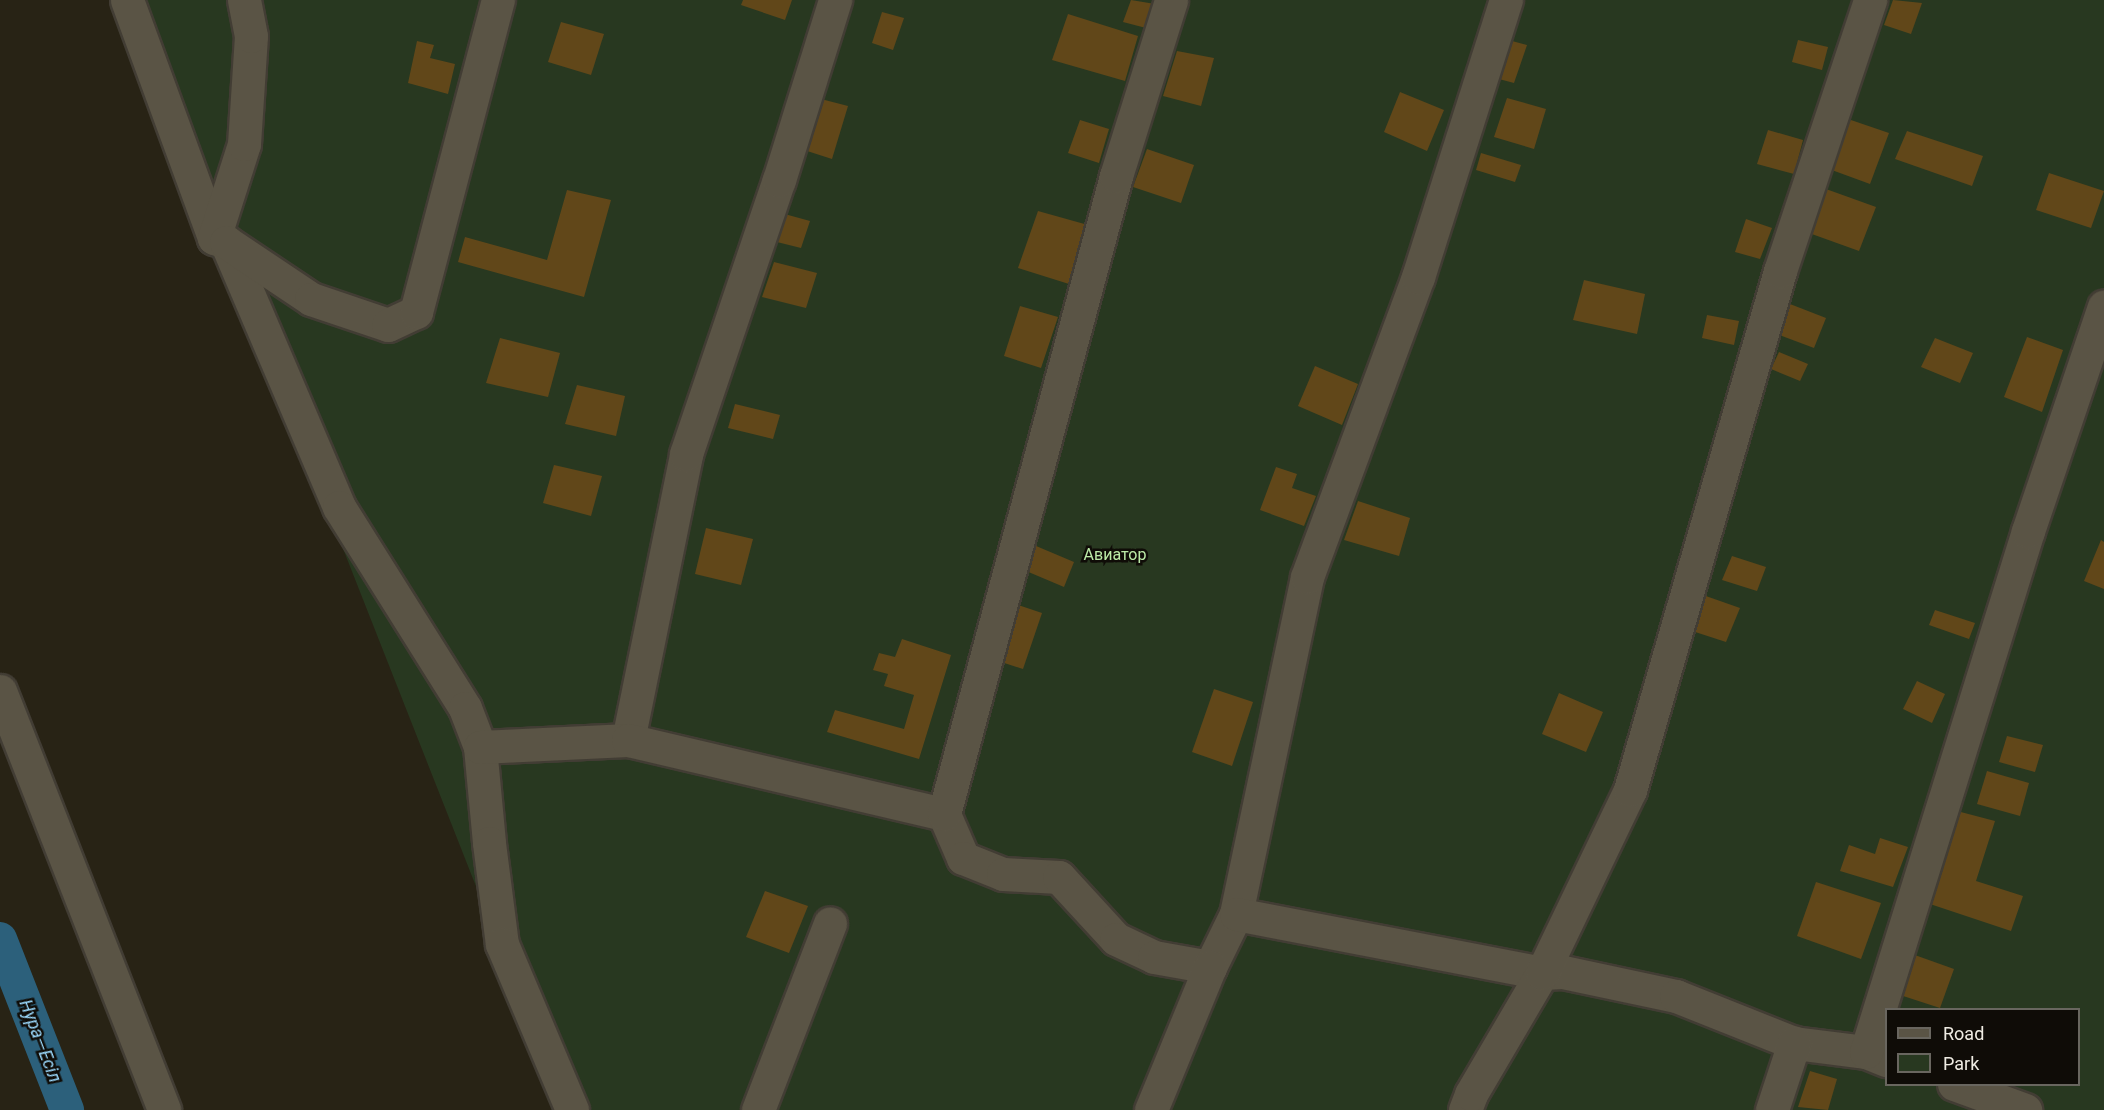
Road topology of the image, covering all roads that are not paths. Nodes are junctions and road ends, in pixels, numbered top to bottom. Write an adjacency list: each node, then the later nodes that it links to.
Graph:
1 (127, 0): 8 (street)
2 (244, 0): 8 (street)
3 (498, 0): 8 (street)
4 (835, 0): 11 (street)
5 (1171, 0): 13 (street)
6 (1506, 0): 14 (street)
7 (1870, 0): 17 (street)
8 (220, 240): 12 (street)
9 (2104, 306): 18 (street)
10 (0, 691): 23 (street)
11 (628, 740): 12 (street); 13 (street)
12 (480, 747): 24 (street)
13 (944, 814): 16 (street)
14 (1236, 914): 16 (street); 17 (street)
15 (830, 923): 25 (street)
16 (1210, 967): 26 (street)
17 (1542, 973): 20 (street); 27 (street)
18 (1890, 1008)
19 (1885, 1025): 21 (street)
20 (1794, 1043): 21 (street); 28 (street)
21 (1876, 1056)
22 (1959, 1086): 29 (street)
23 (164, 1110)
24 (572, 1110)
25 (758, 1110)
26 (1151, 1110)
27 (1465, 1110)
28 (1772, 1110)
29 (2025, 1110)

